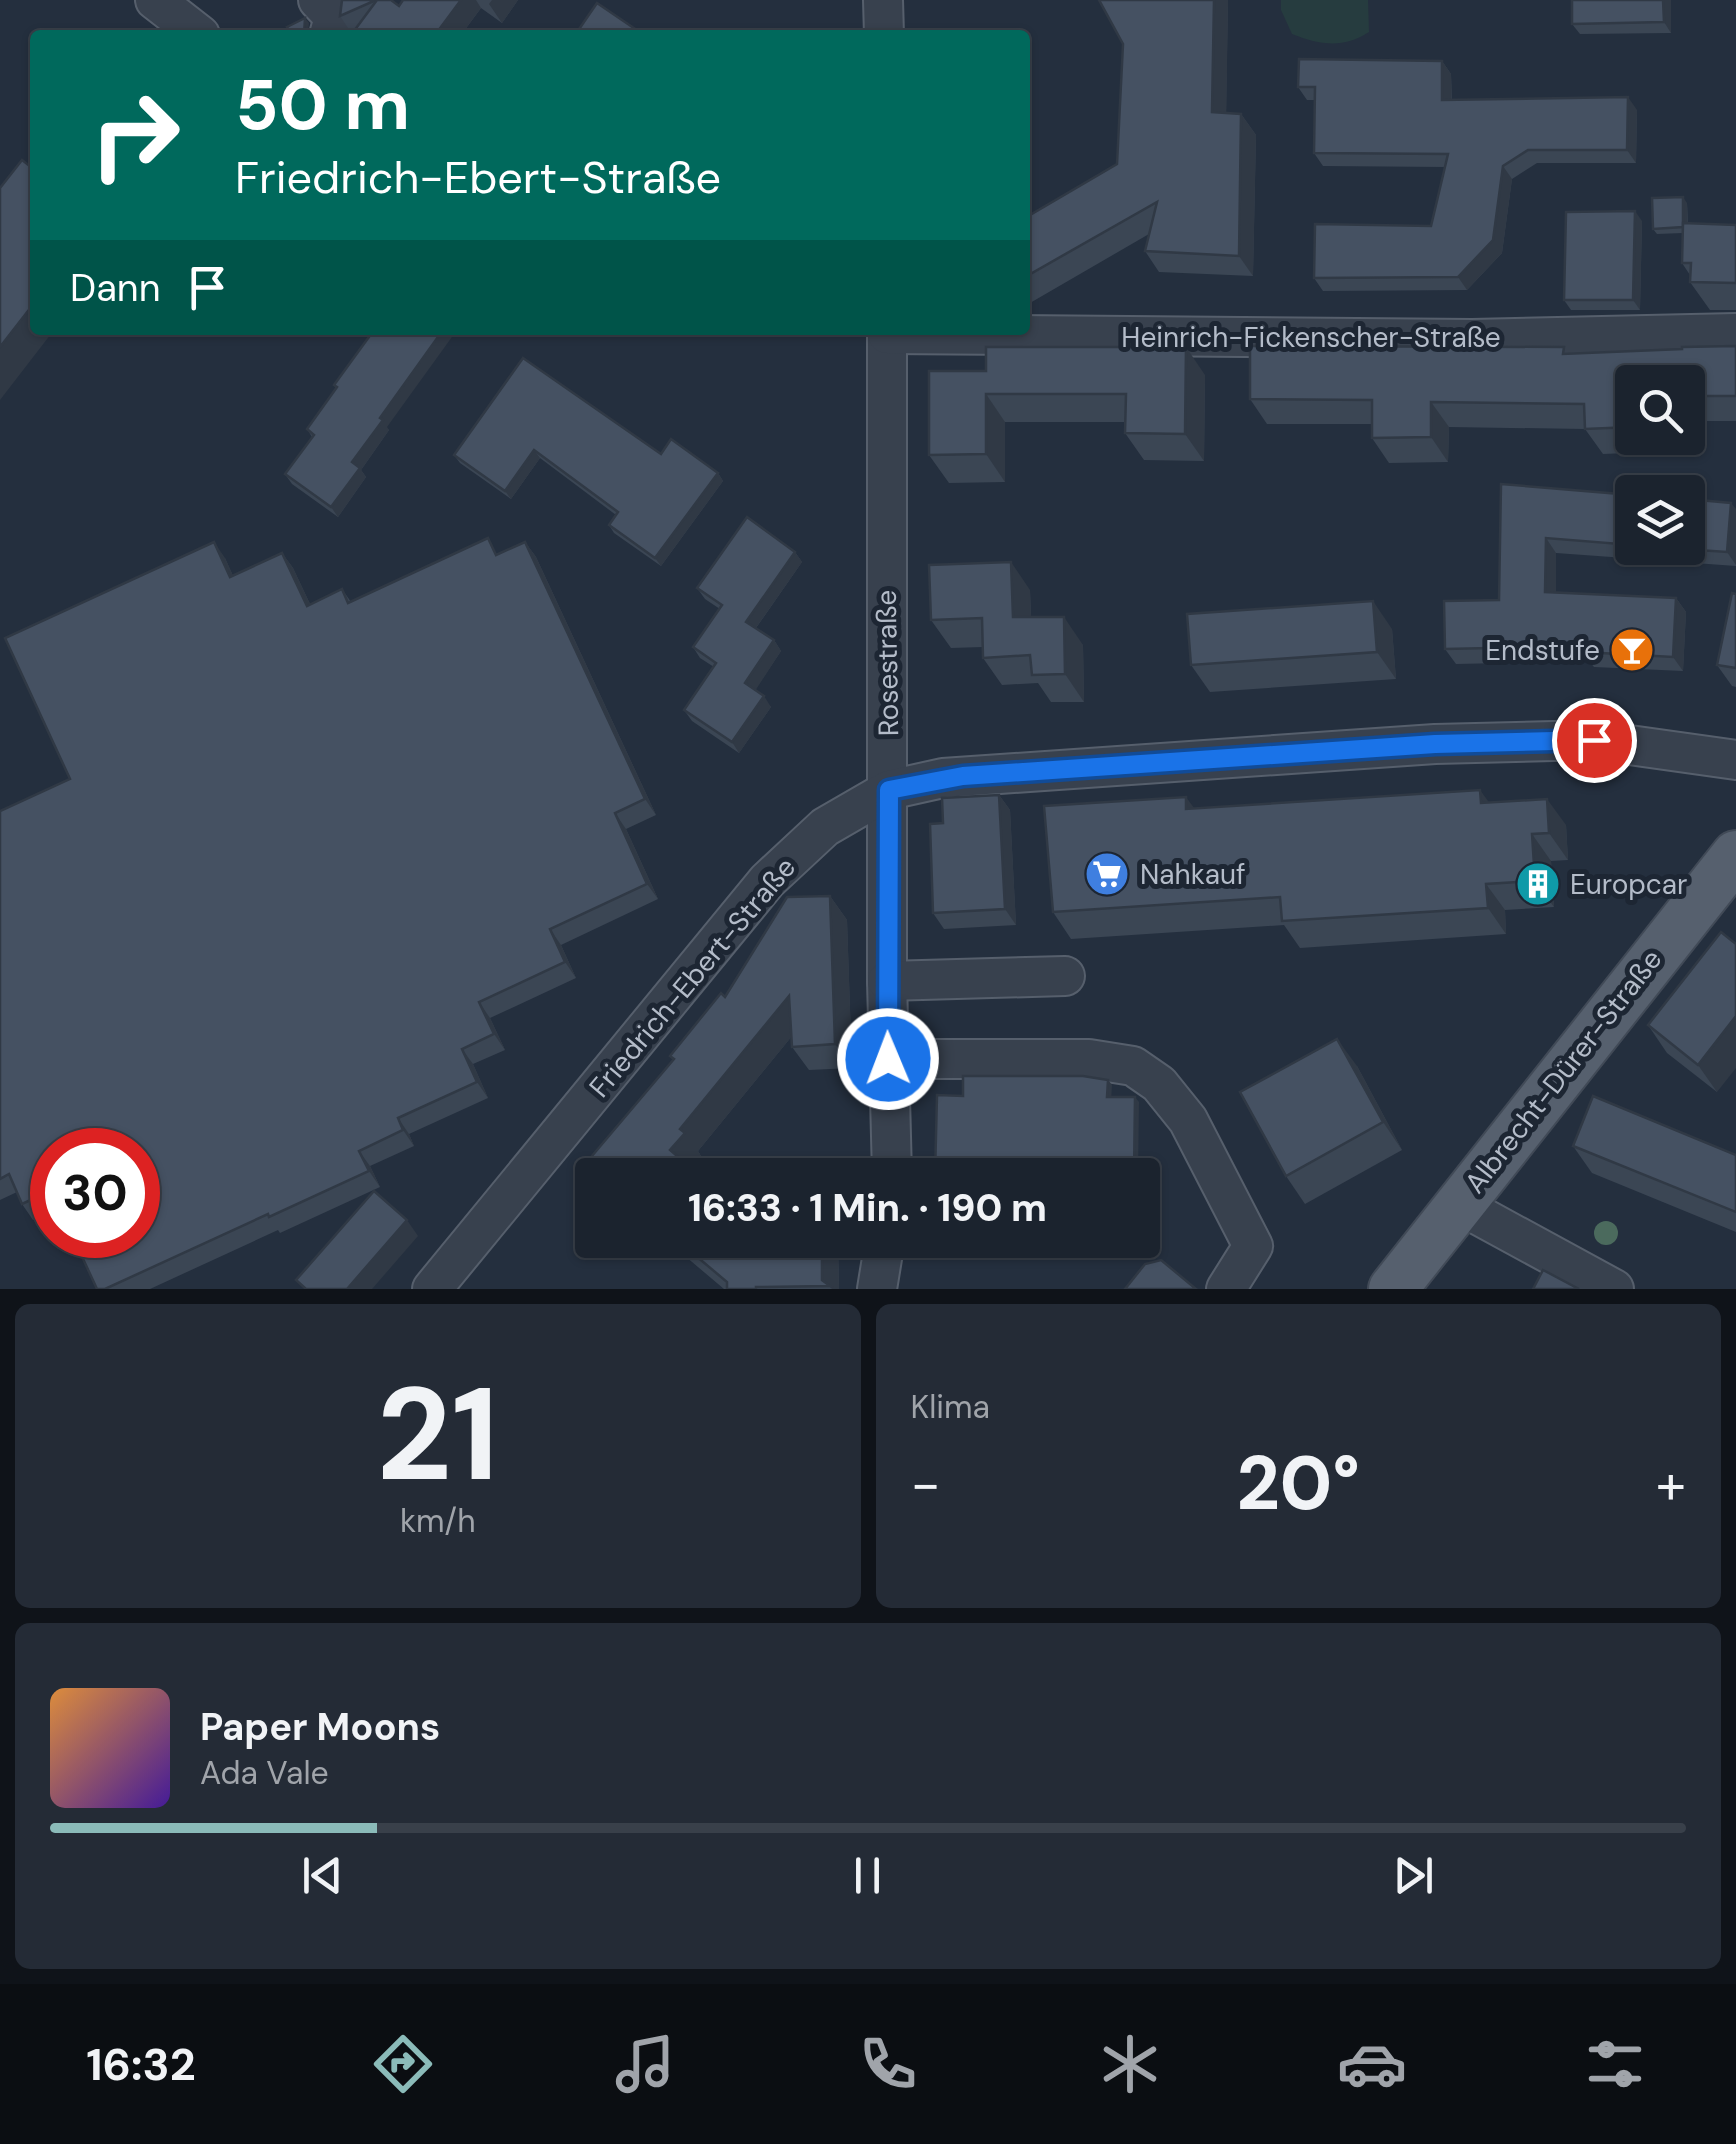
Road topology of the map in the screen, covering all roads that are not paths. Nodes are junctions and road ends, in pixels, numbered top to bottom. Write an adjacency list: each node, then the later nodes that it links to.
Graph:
1 (155, 0): 4 (street)
2 (318, 0): 5 (street)
3 (884, 0): 6 (street)
4 (194, 30)
5 (330, 30)
6 (884, 30)
7 (1736, 333): 8 (street, Heinrich-Fickenscher-Straße)
8 (1030, 334)
9 (886, 335): 11 (street, Rosestraße)
10 (1736, 760): 11 (street, Friedrich-Ebert-Straße)
11 (889, 790): 14 (street, Rosestraße); 19 (street, Friedrich-Ebert-Straße)
12 (1736, 855): 17 (main road, Albrecht-Dürer-Straße)
13 (1065, 976): 14 (street)
14 (888, 981): 15 (street, Rosestraße)
15 (888, 1059): 16 (street, Rosestraße); 21 (street)
16 (891, 1158)
17 (1458, 1204): 22 (main road, Albrecht-Dürer-Straße); 23 (street)
18 (882, 1258): 20 (street)
19 (432, 1289)
20 (876, 1289)
21 (1226, 1289)
22 (1393, 1289)
23 (1614, 1289)

